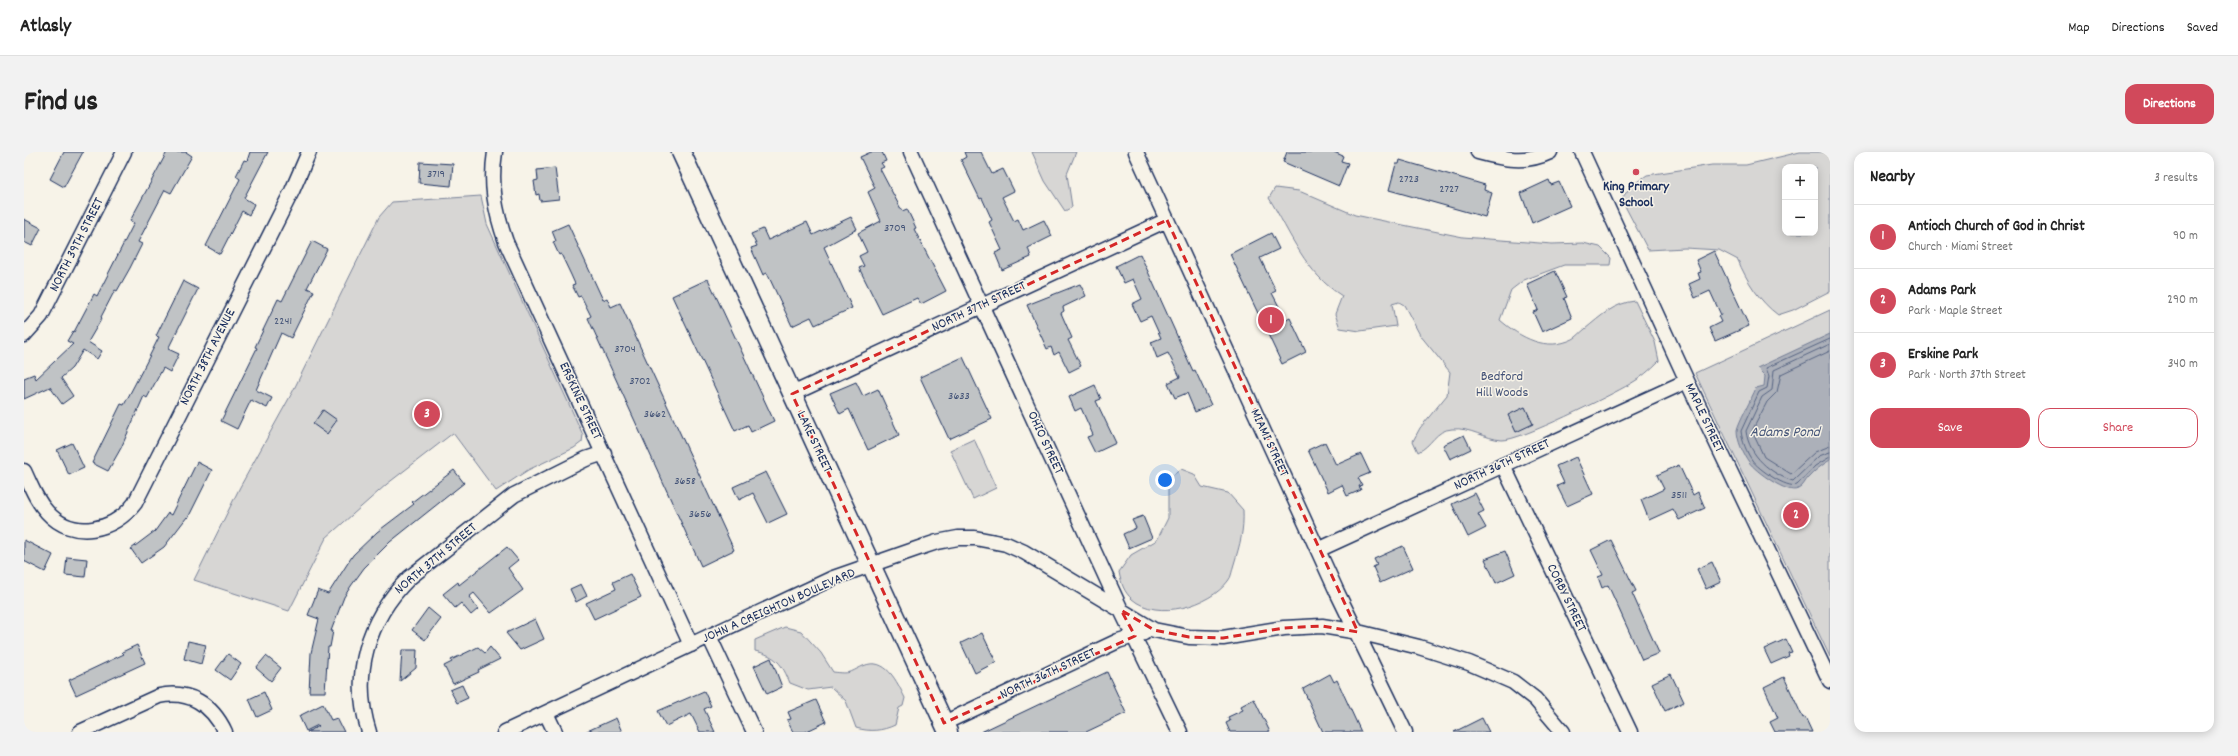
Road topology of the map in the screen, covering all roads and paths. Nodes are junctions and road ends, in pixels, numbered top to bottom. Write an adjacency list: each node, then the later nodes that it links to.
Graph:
1 (124, 152): 12 (street, NORTH 39TH STREET)
2 (309, 152): 17 (street, NORTH 38TH AVENUE)
3 (495, 152): 15 (street, ERSKINE STREET)
4 (681, 152): 14 (main road, LAKE STREET)
5 (911, 152): 11 (street, OHIO STREET)
6 (1136, 152): 10 (street, MIAMI STREET)
7 (1478, 152): 8 (street)
8 (1550, 152)
9 (1582, 152): 13 (street, MAPLE STREET)
10 (1167, 220): 11 (street, NORTH 37TH STREET); 18 (street, MIAMI STREET)
11 (982, 306): 14 (street, NORTH 37TH STREET); 20 (street, OHIO STREET)
12 (24, 335)
13 (1687, 381): 16 (street, NORTH 36TH STREET); 26 (street, MAPLE STREET)
14 (792, 394): 19 (main road, LAKE STREET)
15 (604, 453): 25 (street, ERSKINE STREET); 31 (street, NORTH 37TH STREET)
16 (1503, 465): 18 (street, NORTH 36TH STREET); 38 (street, CORBY STREET)
17 (24, 471)
18 (1318, 550): 22 (street, MIAMI STREET)
19 (871, 565): 20 (street, JOHN A CREIGHTON BOULEVARD); 23 (street, JOHN A CREIGHTON BOULEVARD); 28 (main road, LAKE STREET)
20 (1121, 610): 21 (street, JOHN A CREIGHTON BOULEVARD); 24 (street, OHIO STREET)
21 (1154, 630): 22 (street, JOHN A CREIGHTON BOULEVARD); 24 (street, NORTH 36TH STREET)
22 (1358, 632): 36 (street, MIAMI STREET); 37 (street, JOHN A CREIGHTON BOULEVARD)
23 (710, 636): 25 (street, JOHN A CREIGHTON BOULEVARD); 34 (street)
24 (1135, 636): 28 (street, NORTH 36TH STREET); 35 (street, OHIO STREET)
25 (691, 645): 27 (street, JOHN A CREIGHTON BOULEVARD)
26 (1830, 681)
27 (546, 713): 32 (street, JOHN A CREIGHTON BOULEVARD); 33 (street)
28 (946, 727)
29 (80, 732): 30 (street)
30 (225, 732)
31 (369, 732)
32 (505, 732)
33 (555, 732)
34 (754, 732)
35 (1180, 732)
36 (1405, 732)
37 (1563, 732)
38 (1630, 732)

